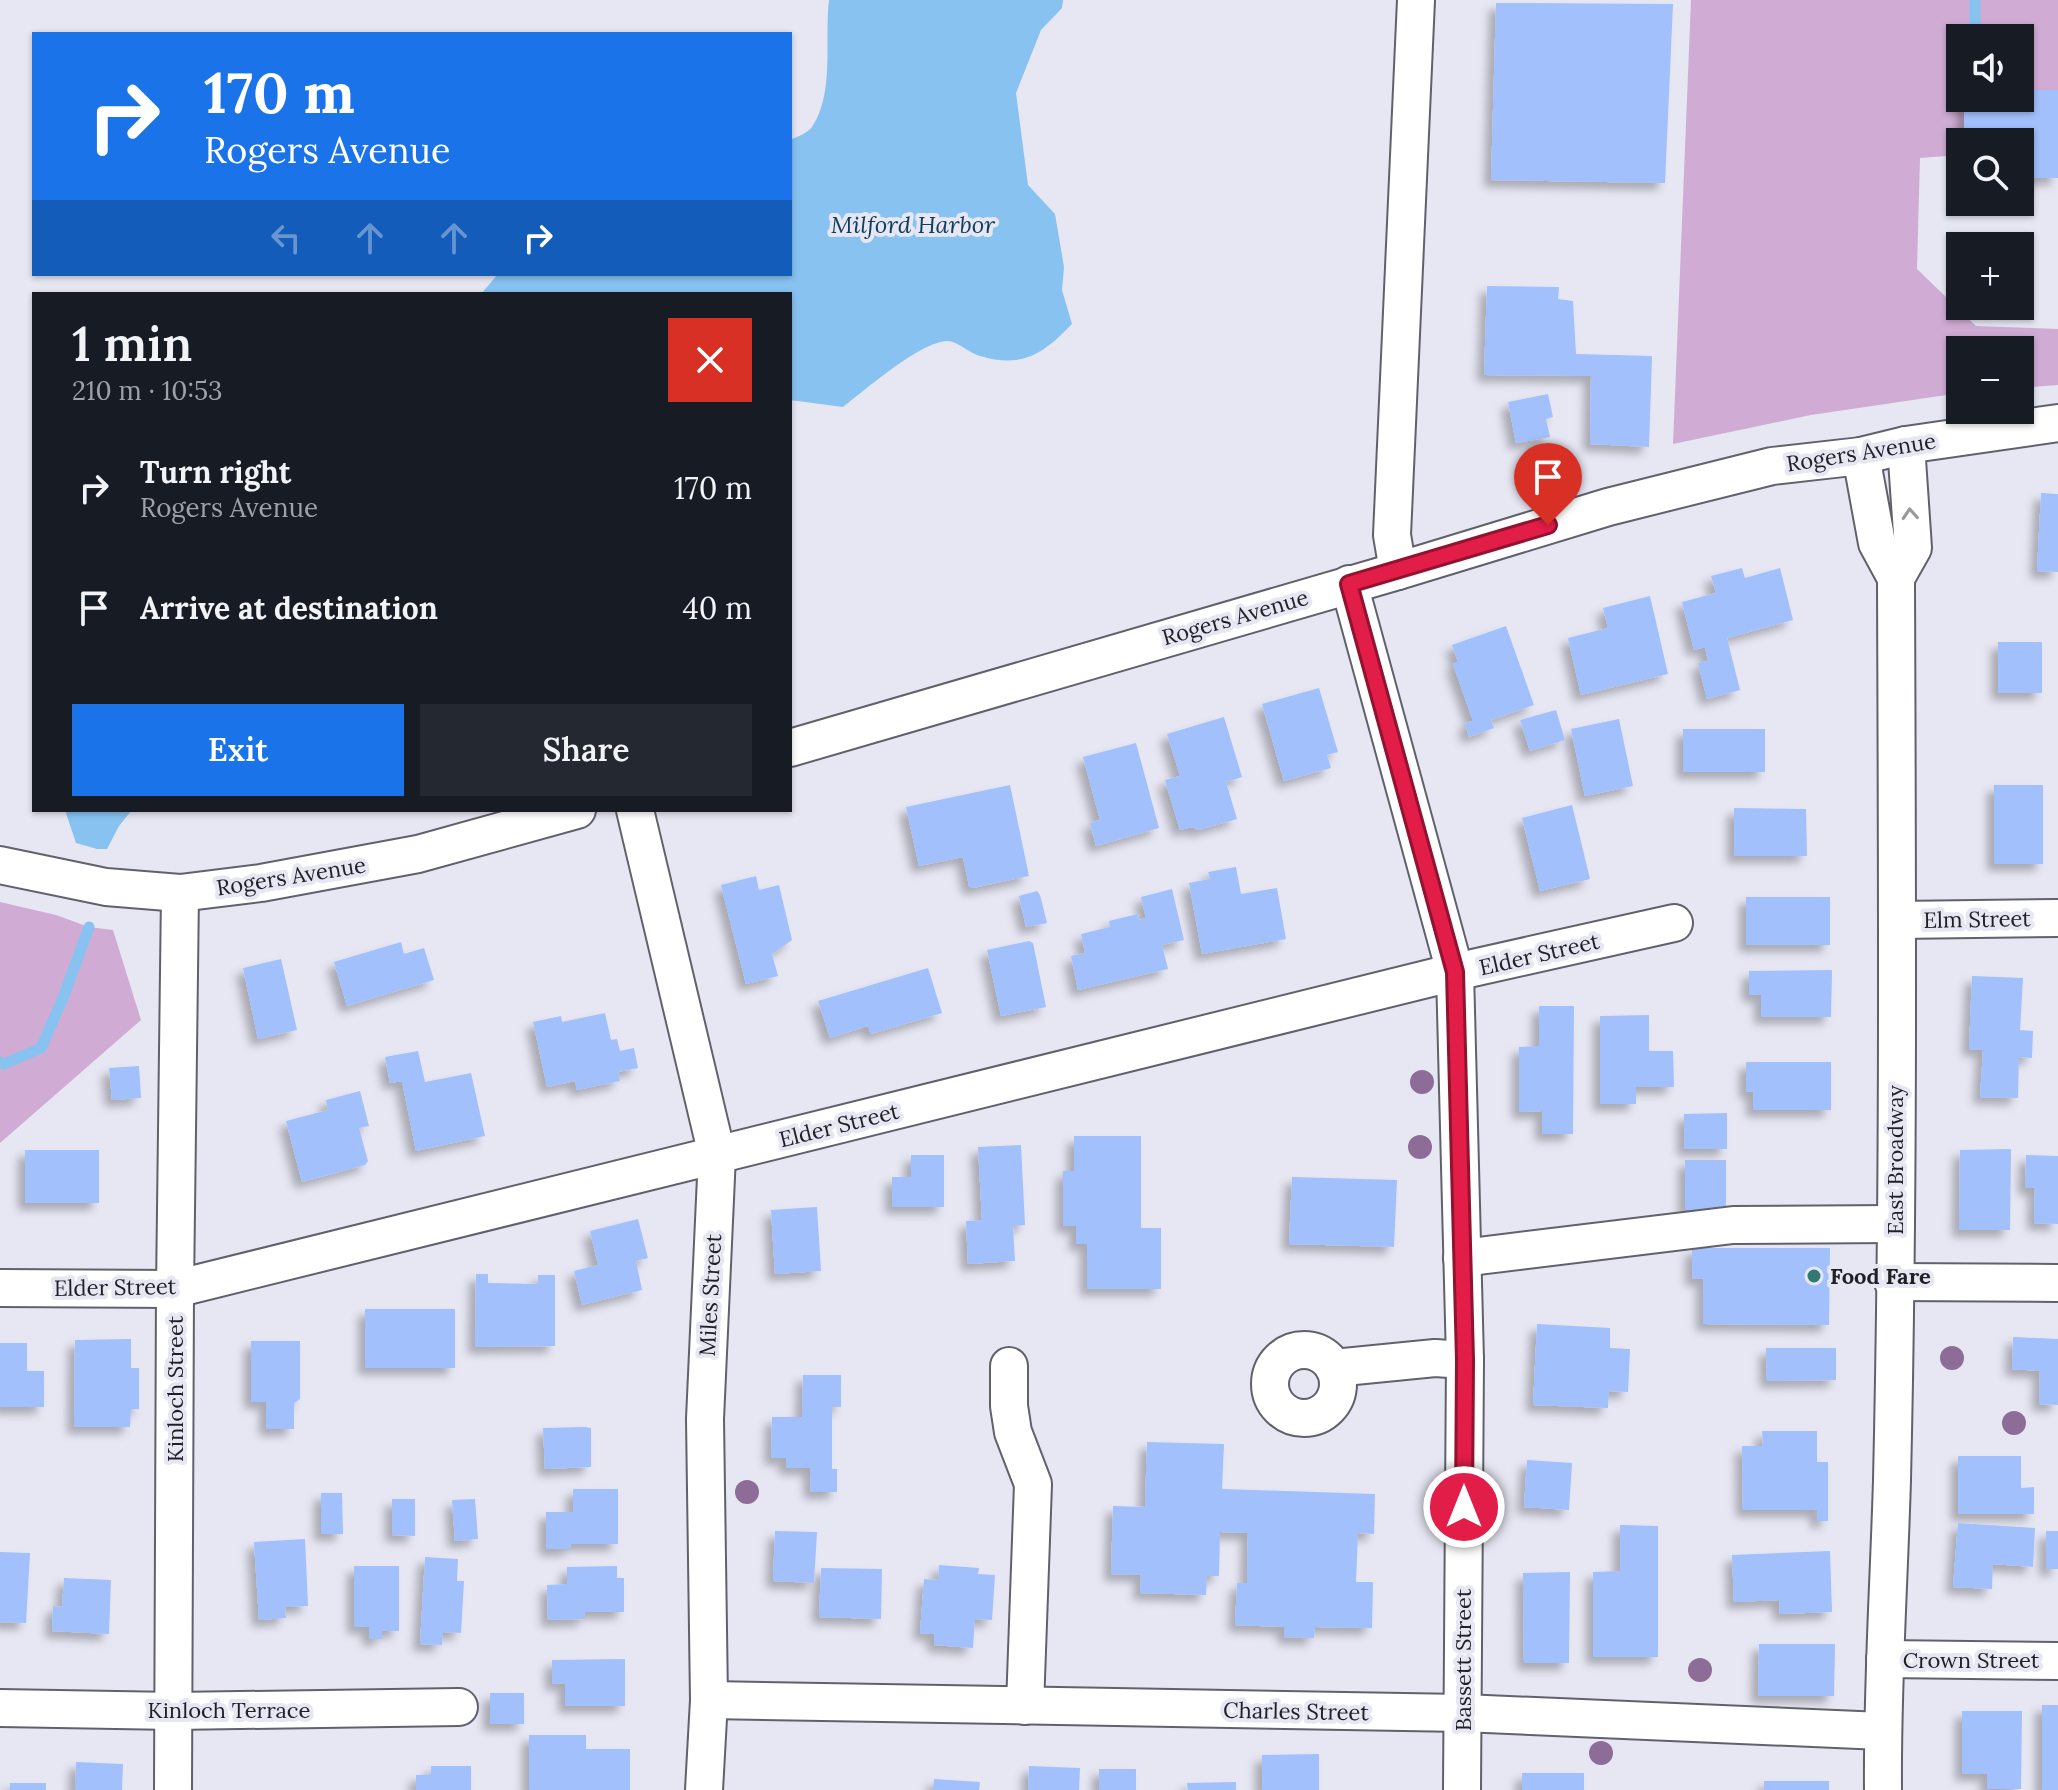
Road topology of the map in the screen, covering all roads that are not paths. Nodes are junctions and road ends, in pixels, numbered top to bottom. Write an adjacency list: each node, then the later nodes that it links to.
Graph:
1 (1416, 0): 5 (street)
2 (2058, 423): 3 (street, Rogers Avenue)
3 (1906, 445): 4 (street, Rogers Avenue); 6 (street, East Broadway, one-way to 3)
4 (1861, 456): 5 (street, Rogers Avenue); 6 (street, East Broadway)
5 (1398, 571): 7 (street, Rogers Avenue)
6 (1896, 578): 14 (street, East Broadway)
7 (1349, 584): 8 (street, Rogers Avenue); 16 (street, Bassett Street)
8 (792, 747)
9 (570, 812): 12 (street, Rogers Avenue)
10 (635, 812): 17 (street, Miles Street)
11 (0, 865): 12 (street, Rogers Avenue)
12 (180, 893): 23 (street, Kinloch Street)
13 (2058, 918): 14 (street, Elm Street)
14 (1897, 920): 18 (street, East Broadway)
15 (1674, 923): 16 (street, Elder Street)
16 (1455, 972): 17 (street, Elder Street); 19 (street, Bassett Street)
17 (717, 1155): 23 (street, Elder Street); 29 (street, Miles Street)
18 (1895, 1224): 19 (street); 20 (street, East Broadway)
19 (1462, 1258): 24 (street, Bassett Street)
20 (1893, 1282): 21 (street); 27 (street, East Broadway)
21 (2058, 1283)
22 (0, 1288): 23 (street, Elder Street)
23 (175, 1289): 33 (street, Kinloch Street)
24 (1465, 1360): 26 (street); 34 (street, Bassett Street)
25 (1009, 1366): 30 (street)
26 (1334, 1368)
27 (1885, 1659): 28 (street, Crown Street); 35 (street, East Broadway)
28 (2058, 1661)
29 (709, 1700): 30 (street, Charles Street); 37 (street, Miles Street)
30 (1025, 1706): 34 (street, Charles Street)
31 (459, 1707): 33 (street, Kinloch Terrace)
32 (0, 1708): 33 (street, Kinloch Terrace)
33 (174, 1711): 36 (street, Kinloch Street)
34 (1463, 1713): 35 (street, Charles Street); 38 (street, Bassett Street)
35 (1882, 1731): 39 (street, East Broadway)
36 (173, 1790)
37 (704, 1790)
38 (1462, 1790)
39 (1883, 1790)

